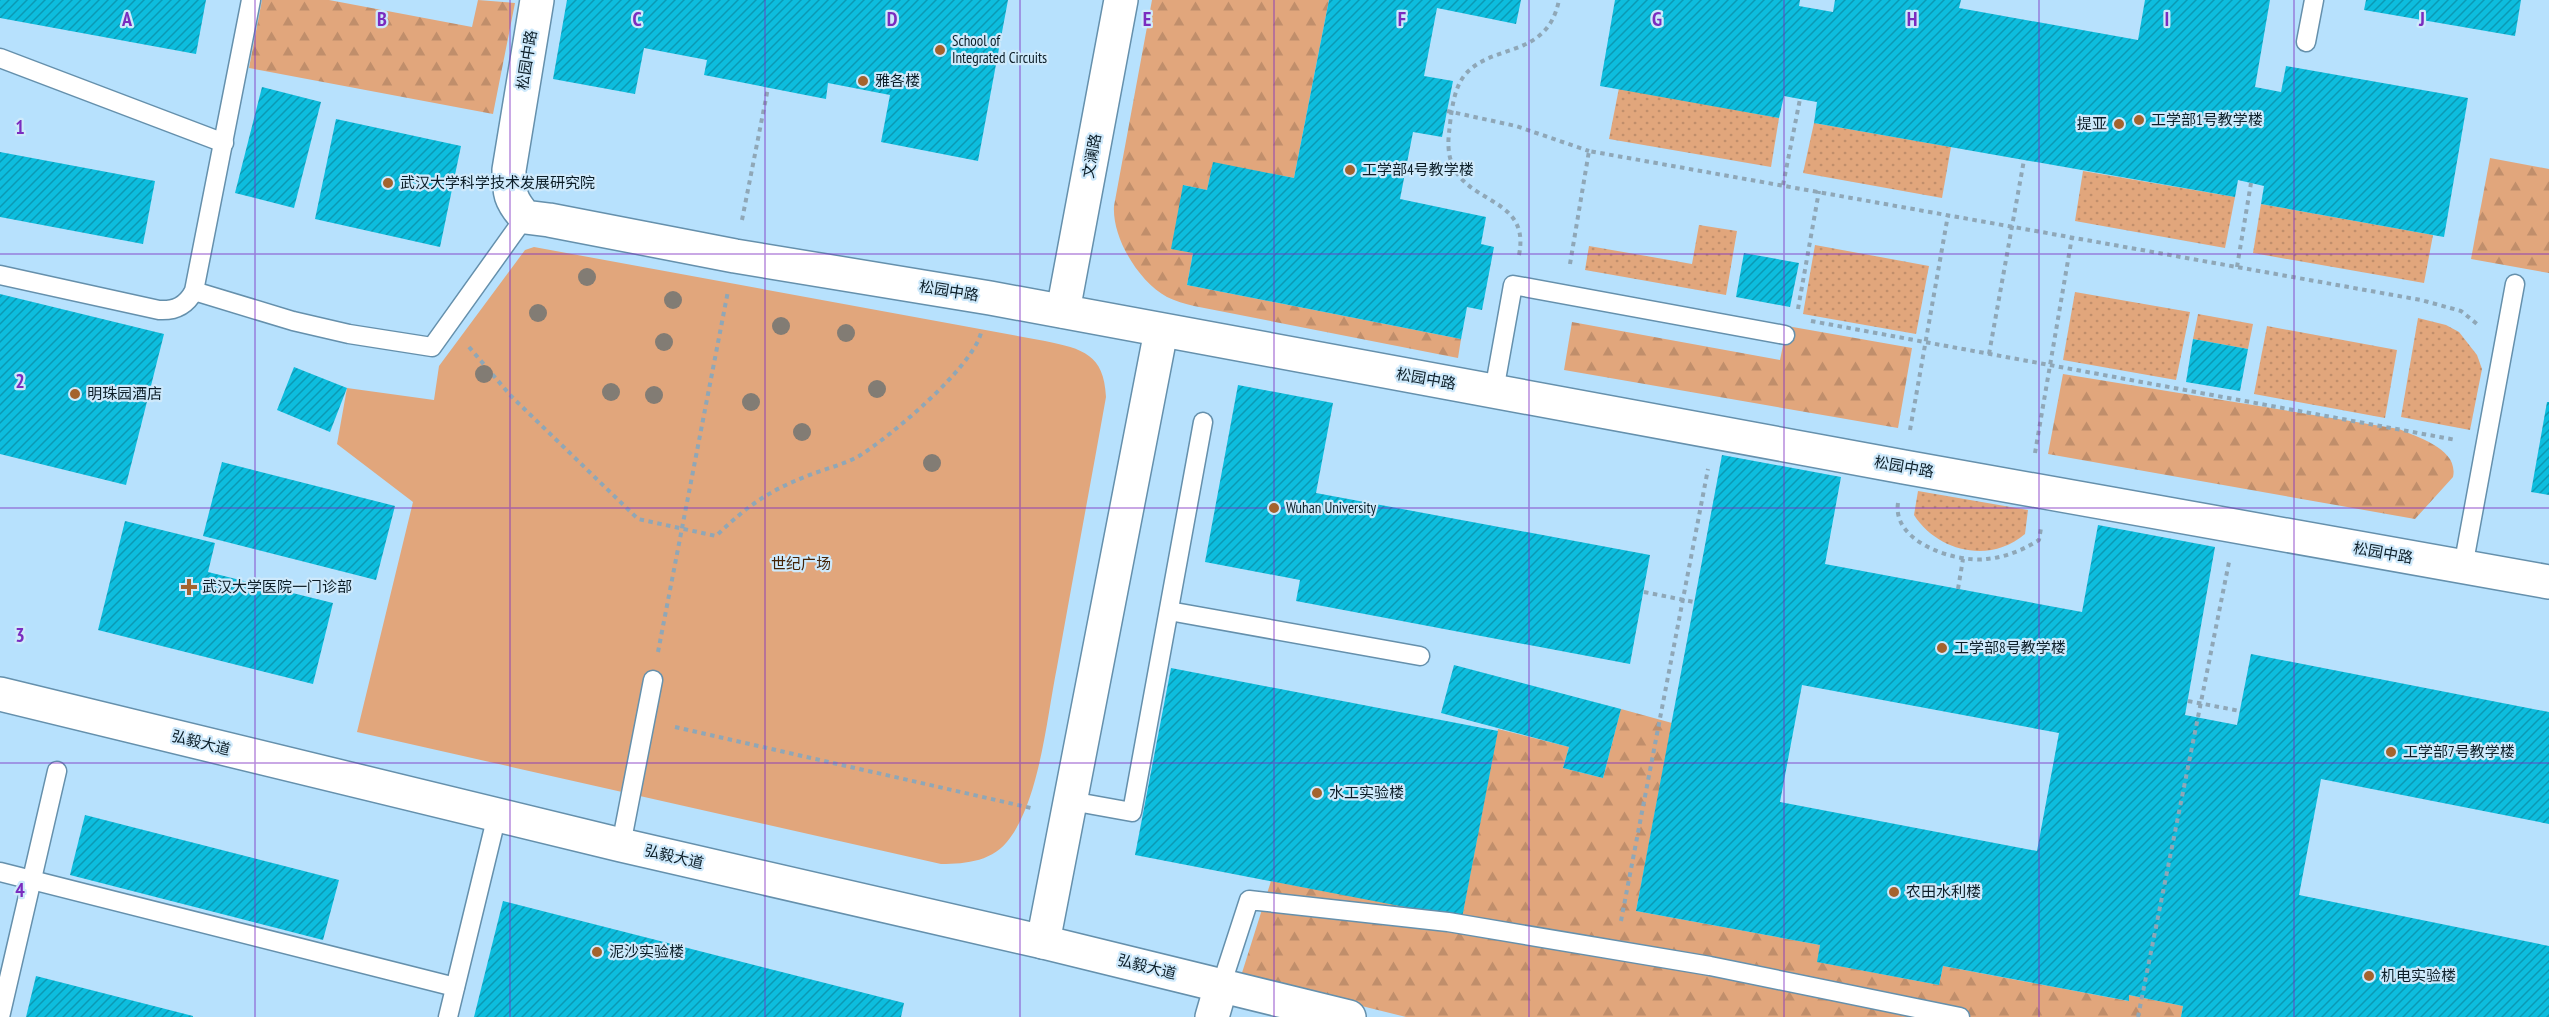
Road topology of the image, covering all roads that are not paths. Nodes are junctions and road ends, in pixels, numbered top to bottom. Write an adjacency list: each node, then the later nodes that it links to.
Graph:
1 (250, 0): 7 (lane)
2 (537, 0): 8 (street, 松园中路)
3 (1120, 0): 12 (street, 文澜路)
4 (2314, 0): 5 (lane)
5 (2307, 42)
6 (0, 58): 7 (lane)
7 (224, 143): 11 (lane)
8 (525, 217): 11 (lane); 12 (street, 松园中路)
9 (0, 275): 11 (lane)
10 (2515, 284): 17 (lane)
11 (194, 291)
12 (1063, 311): 13 (street, 松园中路)
13 (1161, 331): 15 (street, 松园中路); 24 (street)
14 (1785, 336): 15 (lane)
15 (1494, 391): 17 (street, 松园中路)
16 (1203, 422): 19 (lane)
17 (2463, 567): 18 (street, 松园中路)
18 (2549, 582)
19 (1169, 611): 20 (lane); 24 (lane)
20 (1420, 656)
21 (653, 680): 26 (lane)
22 (0, 694): 25 (street, 弘毅大道)
23 (57, 771): 28 (lane)
24 (1069, 809): 29 (street)
25 (497, 815): 26 (street, 弘毅大道); 31 (lane)
26 (621, 845): 29 (street, 弘毅大道)
27 (0, 872): 28 (lane)
28 (31, 880): 31 (lane); 32 (lane)
29 (1043, 942): 30 (street, 弘毅大道)
30 (1221, 986): 34 (street); 35 (street, 弘毅大道); 36 (lane)
31 (456, 987): 33 (lane)
32 (0, 1017)
33 (448, 1017)
34 (1212, 1017)
35 (1348, 1017)
36 (1960, 1017)

